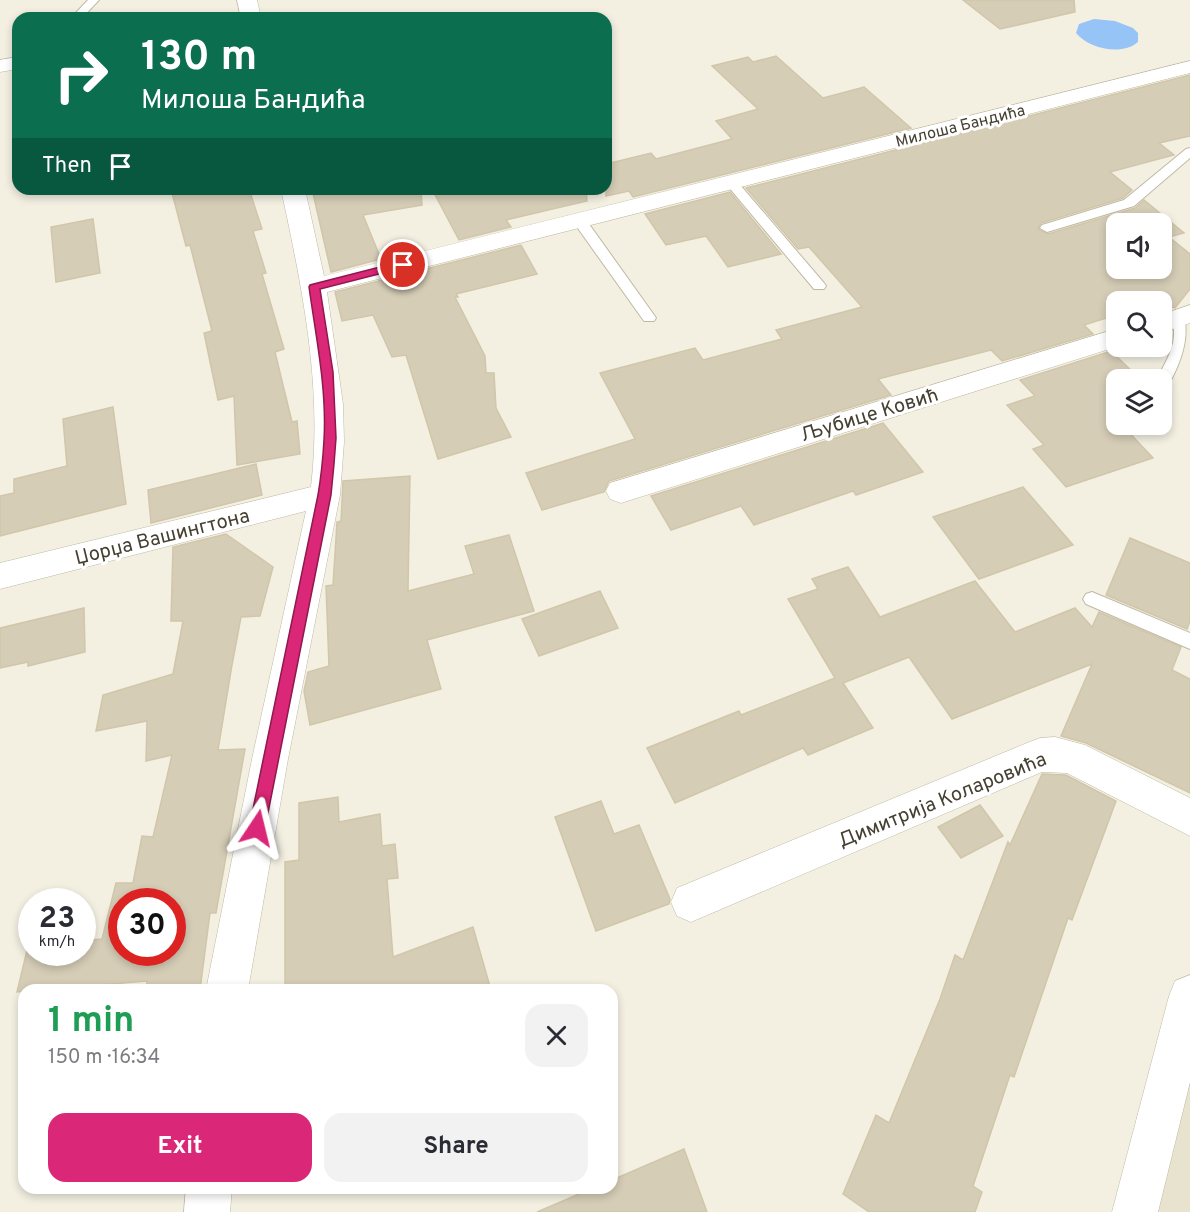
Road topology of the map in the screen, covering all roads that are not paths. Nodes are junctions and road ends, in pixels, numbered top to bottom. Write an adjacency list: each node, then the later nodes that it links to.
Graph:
1 (94, 0): 2 (lane)
2 (82, 12)
3 (1190, 67): 5 (street, Милоша Бандића)
4 (1190, 152): 8 (lane)
5 (731, 182): 7 (street, Милоша Бандића); 9 (lane)
6 (294, 195): 10 (street)
7 (579, 220): 10 (street, Милоша Бандића); 11 (lane)
8 (1047, 228)
9 (819, 286)
10 (314, 287): 16 (street)
11 (649, 318)
12 (1177, 319): 14 (lane)
13 (1106, 341): 15 (street, Љубице Ковић)
14 (1169, 369)
15 (621, 491)
16 (325, 495): 17 (street, Џорџа Вашингтона); 22 (street)
17 (0, 576)
18 (1092, 599): 19 (lane)
19 (1190, 641)
20 (1190, 818): 21 (street, Димитрија Коларовића)
21 (691, 902)
22 (229, 984)
23 (1190, 996): 26 (street)
24 (208, 1194): 25 (street)
25 (207, 1212)
26 (1135, 1212)

